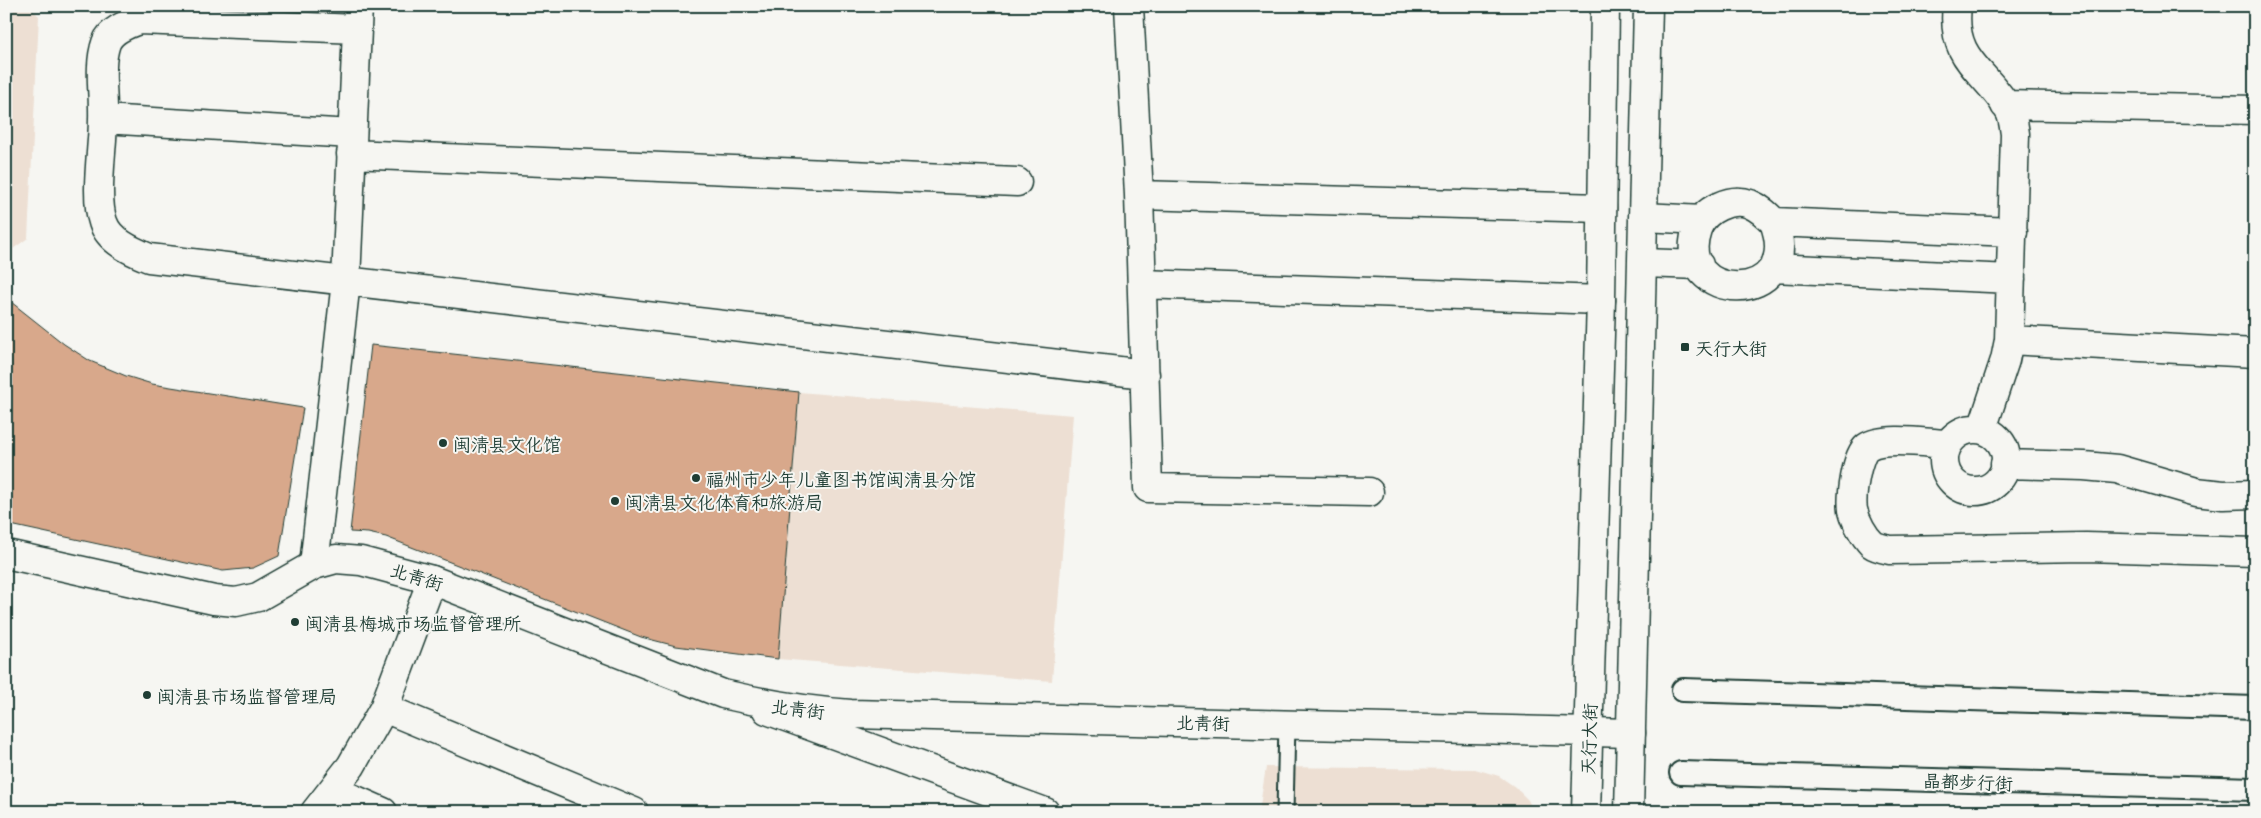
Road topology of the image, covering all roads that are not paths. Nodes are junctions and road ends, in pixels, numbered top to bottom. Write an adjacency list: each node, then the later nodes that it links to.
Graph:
1 (1129, 6): 11 (street)
2 (1605, 6): 12 (street, 天行大街)
3 (1648, 6): 13 (street)
4 (1957, 6): 6 (street)
5 (357, 18): 8 (street); 9 (street)
6 (2005, 105): 7 (street); 16 (street)
7 (2255, 110)
8 (104, 119): 9 (street); 21 (street)
9 (352, 144): 10 (street); 21 (street)
10 (1017, 182)
11 (1139, 195): 12 (street); 22 (street)
12 (1602, 208): 23 (street, 天行大街)
13 (1644, 217): 14 (street); 17 (street)
14 (1702, 220): 15 (street); 18 (street)
15 (1774, 222): 16 (street); 19 (street)
16 (2013, 232): 20 (street)
17 (1643, 262): 18 (street); 42 (street)
18 (1699, 266): 19 (street)
19 (1773, 268): 20 (street)
20 (2011, 280): 24 (street)
21 (346, 281): 26 (street); 34 (street)
22 (1142, 284): 23 (street); 26 (street)
23 (1601, 300): 41 (street, 天行大街)
24 (2009, 340): 25 (street); 27 (street)
25 (2255, 353)
26 (1145, 374): 30 (street)
27 (1982, 429): 28 (street); 29 (street)
28 (1947, 444): 29 (street); 32 (street)
29 (2005, 464): 31 (street)
30 (1369, 492)
31 (2255, 494)
32 (2255, 552)
33 (6, 554): 34 (street, 北青街)
34 (314, 565): 35 (street, 北青街)
35 (432, 580): 37 (street, 北青街); 38 (street)
36 (1683, 690): 39 (street)
37 (723, 694): 40 (street, 北青街); 49 (street)
38 (384, 708): 45 (street); 48 (street)
39 (2255, 708)
40 (1287, 724): 41 (street, 北青街); 50 (lane)
41 (1588, 732): 42 (street, 北青街); 51 (street, 天行大街)
42 (1630, 733): 52 (street)
43 (1681, 773): 44 (street, 晶都步行街)
44 (2255, 789)
45 (333, 790): 46 (street); 47 (street)
46 (315, 812)
47 (383, 812)
48 (634, 812)
49 (1045, 812)
50 (1285, 812)
51 (1586, 812)
52 (1629, 812)

